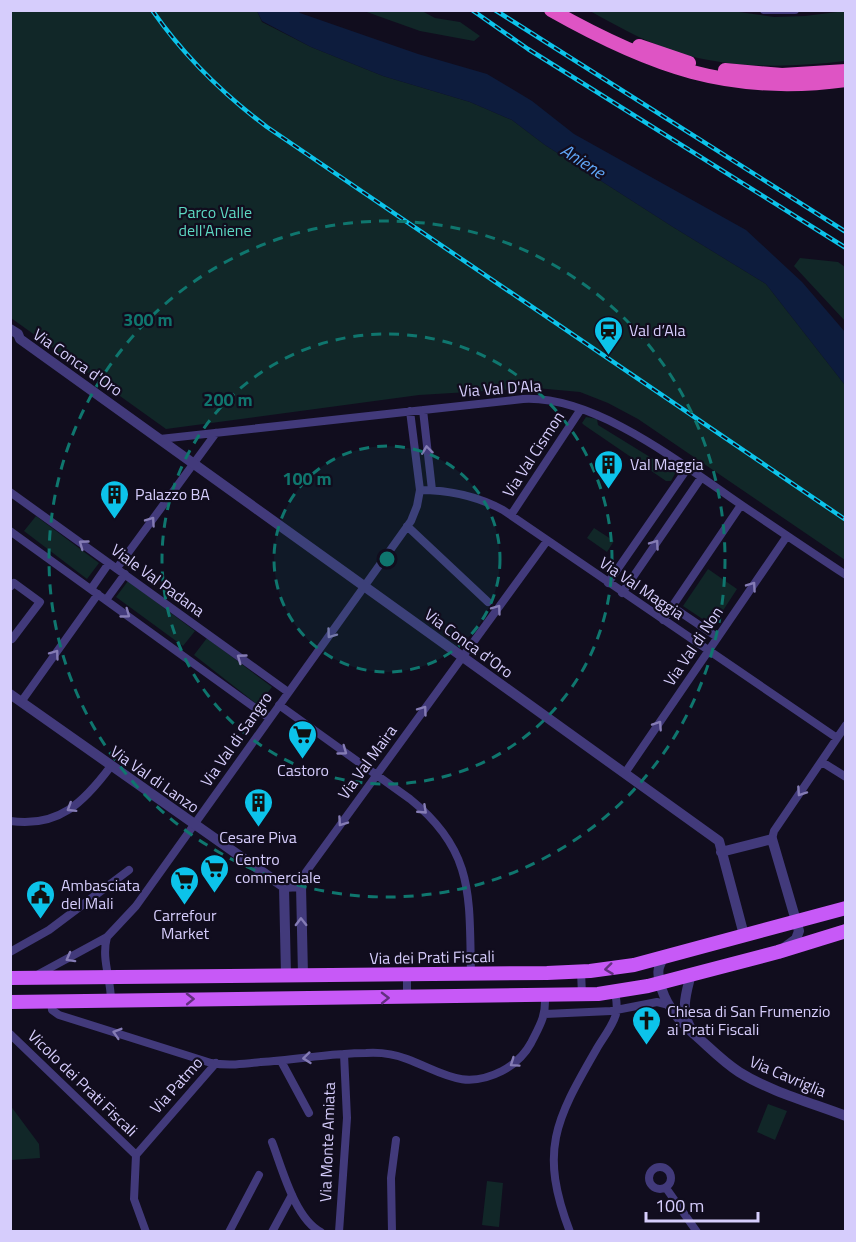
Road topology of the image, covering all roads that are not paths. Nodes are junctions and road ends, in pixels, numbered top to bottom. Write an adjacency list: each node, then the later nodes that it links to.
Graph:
1 (551, 10): 6 (highway)
2 (570, 10): 5 (highway)
3 (764, 10): 4 (street)
4 (795, 10)
5 (846, 71)
6 (846, 80)
7 (10, 328): 8 (street, Via Conca d'Oro)
8 (15, 339): 13 (street, Via Conca d'Oro)
9 (581, 409): 10 (street, Via Val D'Ala); 15 (street, Via Val D'Ala); 21 (street, Via Val Cismon)
10 (423, 410): 11 (street, Via Val D'Ala); 18 (street, one-way to 10)
11 (410, 411): 12 (street, Via Val D'Ala); 17 (street)
12 (216, 433): 13 (street, Via Val D'Ala); 14 (street)
13 (160, 439): 14 (street, Via Conca d'Oro)
14 (192, 463): 26 (street, one-way to 14); 31 (street, Via Conca d'Oro)
15 (687, 469): 16 (street, Via Val D'Ala); 29 (street)
16 (701, 478): 20 (street, Via Val D'Ala); 32 (street, one-way to 16)
17 (420, 490): 18 (street, Via Val Maggia); 22 (street, Via Val di Sangro)
18 (432, 490): 21 (street, Via Val Maggia)
19 (10, 492): 26 (street, Viale Val Padana, one-way to 19)
20 (741, 505): 24 (street, Via Val D'Ala); 35 (street)
21 (511, 515): 25 (street, Via Val Maggia)
22 (408, 526): 31 (street, Via Val di Sangro); 34 (street)
23 (10, 531): 33 (street)
24 (787, 536): 28 (street, Via Val D'Ala); 37 (street, Via Val di Non, one-way to 24)
25 (547, 541): 29 (street, Via Val Maggia); 40 (street, Via Val Maira, one-way to 25)
26 (113, 566): 27 (street, Viale Val Padana); 33 (street)
27 (125, 574): 33 (street); 41 (street, Viale Val Padana, one-way to 27)
28 (846, 575)
29 (609, 583): 32 (street, Via Val Maggia)
30 (10, 587): 38 (street)
31 (365, 587): 40 (street, Via Conca d'Oro); 41 (street, Via Val di Sangro, one-way to 41)
32 (622, 593): 36 (street, Via Val Maggia)
33 (98, 594): 43 (street, one-way to 33); 45 (street, one-way to 45)
34 (488, 602)
35 (671, 606): 36 (street); 37 (street)
36 (663, 620): 39 (street, Via Val Maggia)
37 (717, 637): 39 (street, Via Val di Non)
38 (12, 639)
39 (708, 651): 47 (street, Via Val Maggia); 50 (street, Via Val di Non, one-way to 39)
40 (462, 656): 50 (street, Via Conca d'Oro); 51 (street, Via Val Maira, one-way to 40)
41 (288, 692): 44 (street, Via Val di Sangro)
42 (10, 694): 43 (street, Via Val di Lanzo)
43 (21, 702): 49 (street, Via Val di Lanzo)
44 (279, 705): 45 (street, Via Val di Sangro); 51 (street, one-way to 51)
45 (269, 718): 54 (street, Via Val di Sangro)
46 (846, 725): 47 (street)
47 (837, 738): 48 (street)
48 (822, 762): 52 (street); 55 (street, one-way to 55)
49 (111, 766): 53 (street, one-way to 53); 54 (street, Via Val di Lanzo)
50 (625, 773): 56 (street, Via Conca d'Oro)
51 (376, 774): 58 (street, Via Val Maira, one-way to 58); 69 (street, one-way to 69)
52 (846, 777)
53 (10, 821)
54 (193, 825): 59 (street, Via Val di Lanzo); 64 (street, Via Val di Sangro)
55 (772, 839): 56 (street); 61 (street)
56 (722, 852): 63 (street)
57 (129, 870): 65 (street)
58 (301, 886): 59 (street); 73 (street, Via Val Maira, one-way to 58)
59 (284, 887): 72 (street)
60 (846, 908): 61 (main road, Via dei Prati Fiscali)
61 (795, 921): 63 (main road, Via dei Prati Fiscali); 66 (street)
62 (846, 932): 66 (main road)
63 (744, 935): 67 (main road, Via dei Prati Fiscali)
64 (108, 937): 75 (street, Via Val di Sangro, one-way to 75); 76 (street)
65 (10, 952)
66 (778, 952): 70 (main road)
67 (666, 956): 68 (main road, Via dei Prati Fiscali, one-way to 68); 77 (street)
68 (581, 971): 69 (main road, Via dei Prati Fiscali); 79 (street)
69 (471, 973): 71 (main road, Via dei Prati Fiscali)
70 (697, 973): 77 (main road); 89 (street, Via Cavriglia)
71 (407, 974): 73 (main road, Via dei Prati Fiscali); 81 (street)
72 (286, 975): 73 (main road, Via dei Prati Fiscali); 76 (main road, Via dei Prati Fiscali)
73 (303, 975)
74 (10, 978): 75 (main road, Via dei Prati Fiscali)
75 (31, 978): 76 (main road, Via dei Prati Fiscali)
76 (109, 978): 82 (street)
77 (660, 983): 78 (main road); 84 (street, Via Cavriglia)
78 (615, 991): 79 (main road); 86 (street)
79 (582, 995): 80 (main road)
80 (545, 996): 81 (main road); 87 (street)
81 (407, 998): 82 (main road, one-way to 81)
82 (111, 1001): 85 (main road)
83 (10, 1002): 85 (main road)
84 (669, 1005): 86 (street); 89 (street, Via Cavriglia)
85 (52, 1007): 92 (street, one-way to 85)
86 (616, 1010): 87 (street); 107 (street)
87 (545, 1014): 90 (street, one-way to 90)
88 (10, 1034): 97 (street, Vicolo dei Prati Fiscali)
89 (694, 1034): 94 (street, Via Cavriglia)
90 (344, 1054): 91 (street, one-way to 91); 105 (street, Via Monte Amiata)
91 (281, 1061): 92 (street); 93 (street)
92 (216, 1064): 97 (street, Via Patmo)
93 (309, 1113)
94 (846, 1116)
95 (396, 1140): 106 (street)
96 (272, 1142): 100 (street, Via Monte Amiata)
97 (136, 1155): 101 (street)
98 (259, 1175): 102 (street)
99 (666, 1188): 108 (street)
100 (292, 1195): 103 (street); 104 (street, Via Monte Amiata)
101 (146, 1232)
102 (229, 1232)
103 (272, 1232)
104 (321, 1232)
105 (339, 1232)
106 (392, 1232)
107 (570, 1232)
108 (697, 1232)

